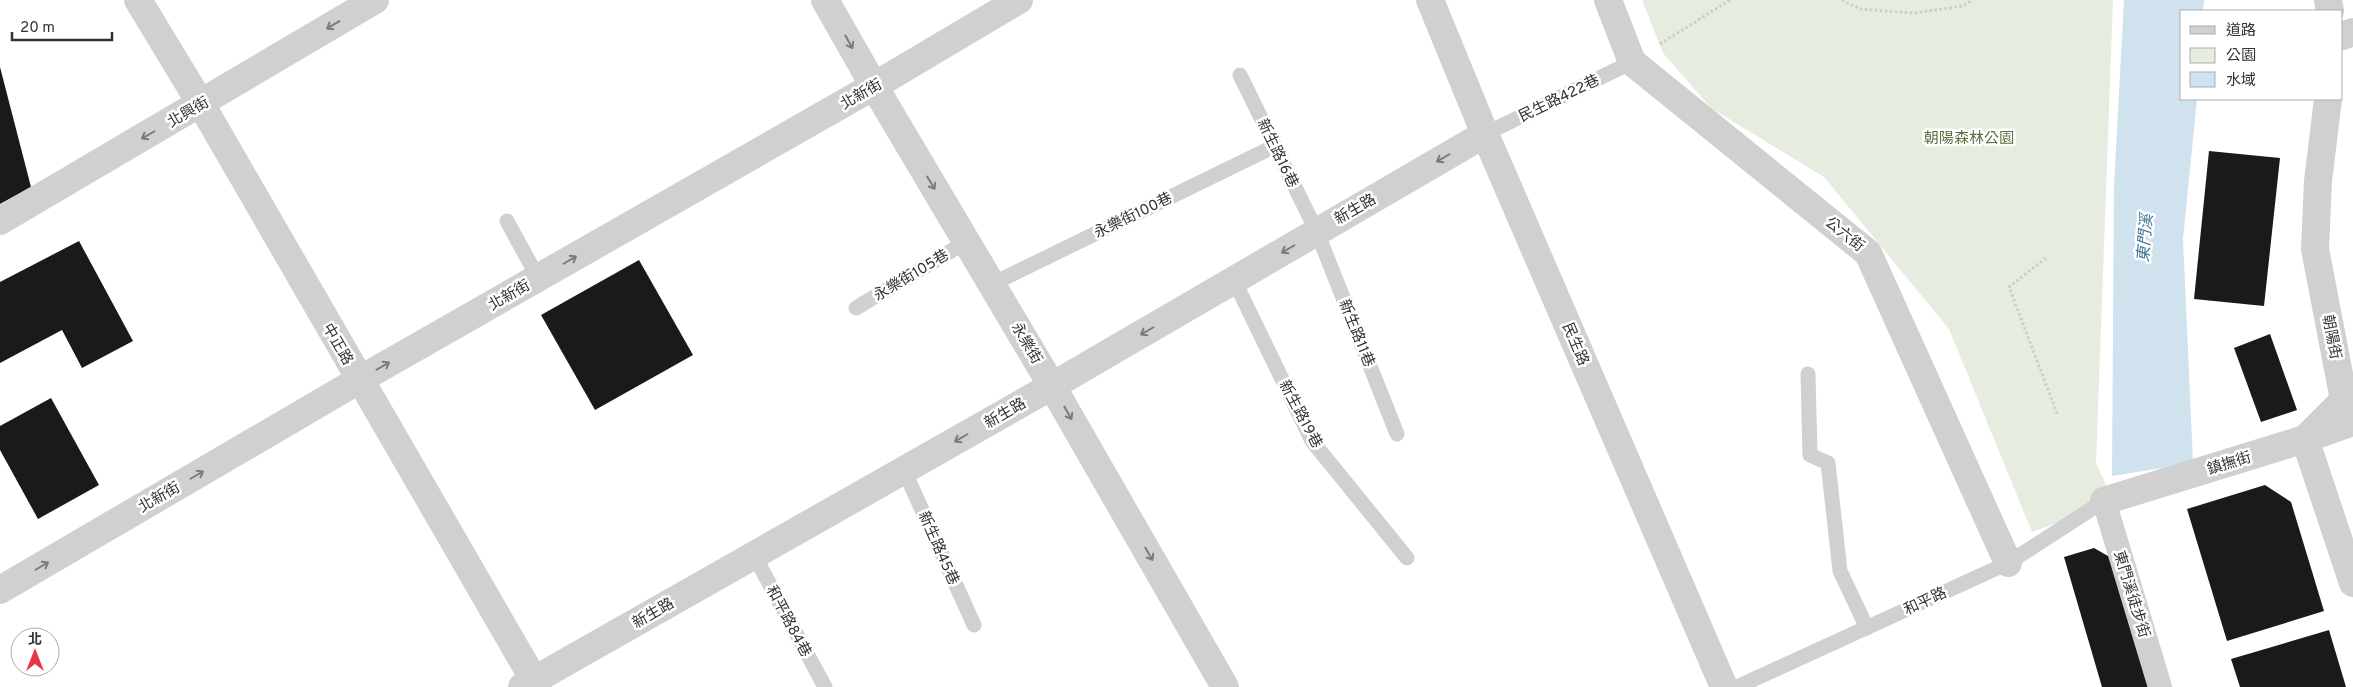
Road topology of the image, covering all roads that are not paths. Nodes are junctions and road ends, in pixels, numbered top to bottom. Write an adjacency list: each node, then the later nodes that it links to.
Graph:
1 (138, 0): 11 (street, 中正路)
2 (375, 0): 11 (street, 北興街, one-way to 11)
3 (825, 0): 9 (street, 永樂街, one-way to 9)
4 (1019, 0): 9 (street, 北新街)
5 (1430, 0): 12 (street, 民生路)
6 (1608, 0): 7 (street, 公六街)
7 (1632, 62): 12 (lane, 民生路422巷); 32 (street, 公六街)
8 (1240, 75): 13 (lane, 新生路16巷)
9 (874, 86): 17 (street, 永樂街, one-way to 17); 18 (street, 北新街, one-way to 9)
10 (2328, 100): 27 (street, 朝陽街)
11 (201, 104): 14 (street, 北興街, one-way to 14); 23 (street, 中正路)
12 (1485, 134): 16 (street, 新生路, one-way to 16); 40 (street, 民生路)
13 (1275, 146): 16 (lane, 新生路16巷); 20 (lane, 永樂街100巷)
14 (0, 221)
15 (507, 221): 18 (lane)
16 (1317, 232): 19 (street, 新生路, one-way to 19); 26 (lane, 新生路11巷)
17 (966, 242): 20 (street, 永樂街); 21 (lane, 永樂街105巷)
18 (538, 278): 23 (street, 北新街, one-way to 18)
19 (1234, 280): 24 (street, 新生路, one-way to 24); 31 (lane, 新生路19巷)
20 (992, 284): 24 (street, 永樂街)
21 (856, 308)
22 (1808, 374): 36 (lane)
23 (359, 380): 34 (street, 北新街, one-way to 23); 37 (street, 中正路)
24 (1052, 386): 28 (street, 新生路, one-way to 28); 39 (street, 永樂街, one-way to 39)
25 (2353, 422): 27 (street, 鎮撫街)
26 (1397, 434)
27 (2305, 439): 29 (street, 鎮撫街); 33 (street)
28 (904, 470): 30 (street, 新生路); 35 (lane, 新生路45巷)
29 (2104, 501): 32 (lane, 和平路); 42 (street, 東門溪徒步街)
30 (754, 555): 37 (street, 新生路); 38 (lane, 和平路84巷)
31 (1407, 558)
32 (2008, 563): 36 (lane, 和平路)
33 (2353, 583)
34 (0, 590)
35 (974, 625)
36 (1867, 628): 41 (lane, 和平路)
37 (532, 685)
38 (825, 687)
39 (1225, 687)
40 (1724, 687)
41 (1737, 687)
42 (2160, 687)

